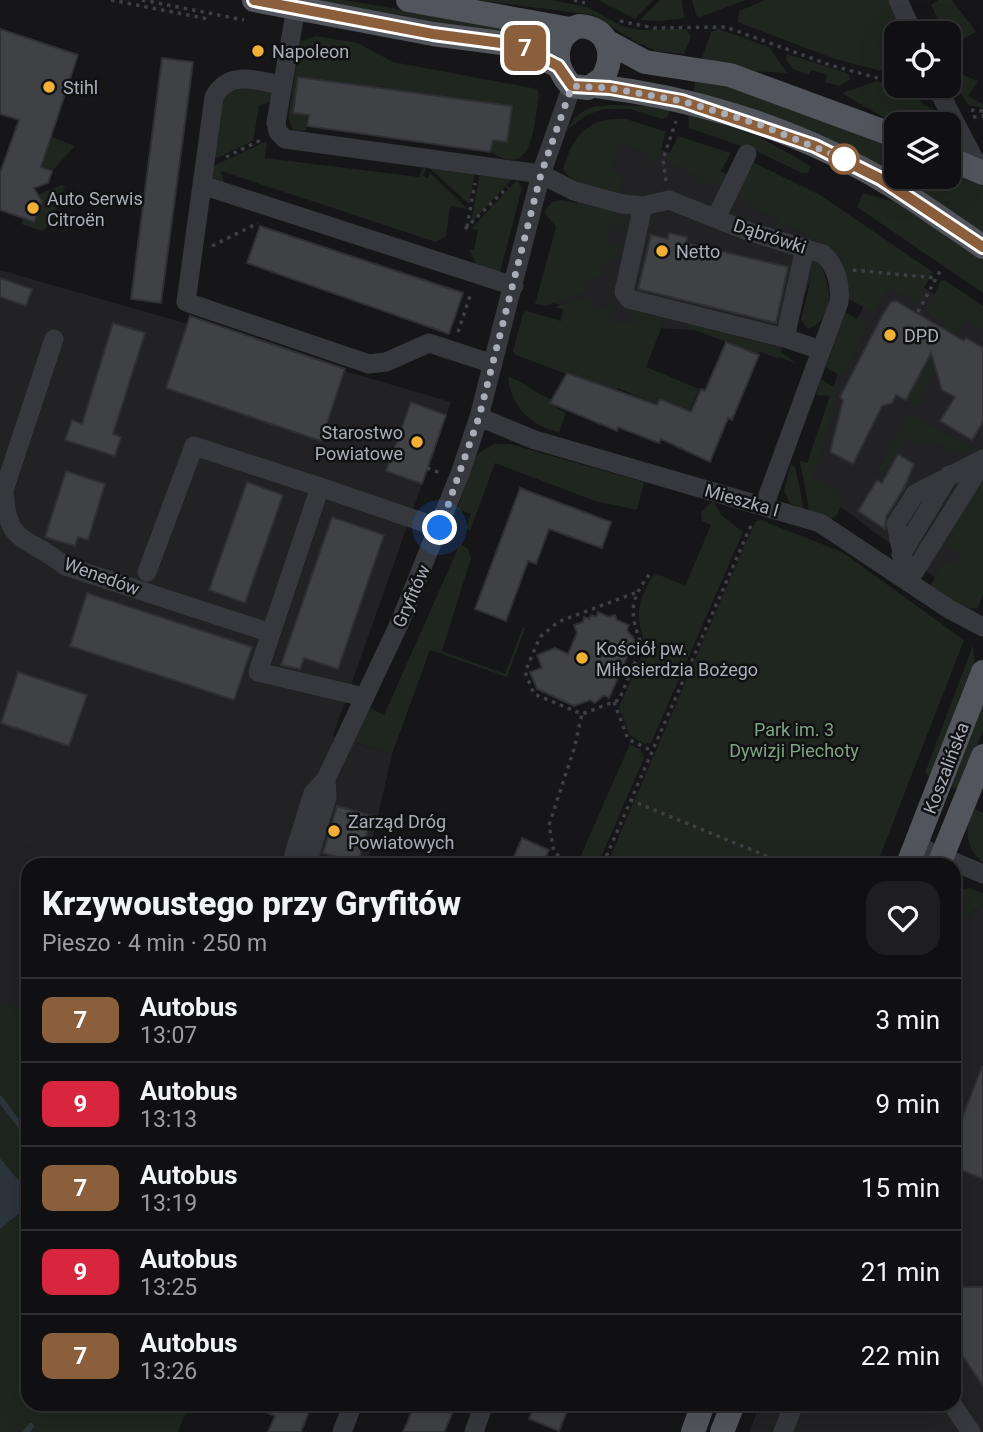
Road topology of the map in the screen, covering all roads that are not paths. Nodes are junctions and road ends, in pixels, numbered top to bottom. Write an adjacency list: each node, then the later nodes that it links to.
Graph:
1 (408, 0): 6 (main road)
2 (898, 0): 5 (street)
3 (296, 8): 4 (main road); 8 (main road); 9 (street)
4 (255, 11)
5 (908, 21)
6 (570, 29): 7 (main road); 8 (main road)
7 (608, 43): 8 (main road); 10 (main road)
8 (575, 79): 15 (street, Gryfitów); 19 (main road)
9 (282, 85): 15 (street); 16 (street)
10 (884, 132)
11 (961, 140): 14 (street)
12 (747, 154): 18 (street)
13 (961, 163): 14 (main road)
14 (983, 172)
15 (532, 173): 17 (street); 21 (street, Gryfitów)
16 (203, 176): 21 (street); 25 (street)
17 (643, 206): 18 (street, Dąbrówki); 22 (street)
18 (716, 218): 20 (street, Dąbrówki)
19 (983, 247)
20 (805, 248): 22 (street); 24 (street, Dąbrówki)
21 (514, 286): 25 (street, Gryfitów)
22 (785, 338): 24 (street)
23 (54, 339): 34 (street, Wenedów)
24 (821, 350): 29 (street)
25 (493, 364): 26 (street, Gryfitów)
26 (479, 417): 29 (street, Mieszka I); 30 (street, Gryfitów)
27 (983, 461): 32 (street); 32 (street)
28 (320, 487): 30 (street); 31 (street); 34 (street)
29 (760, 511): 32 (street, Mieszka I)
30 (440, 528): 36 (street, Gryfitów)
31 (147, 572)
32 (908, 582): 33 (street, Mieszka I)
33 (983, 627)
34 (271, 633): 36 (street)
35 (983, 672): 39 (main road, Koszalińska)
36 (364, 697): 38 (street, Gryfitów)
37 (983, 756): 42 (main road, Koszalińska)
38 (326, 779): 40 (street); 41 (street)
39 (912, 855)
40 (293, 858)
41 (309, 858)
42 (941, 858)
43 (961, 867): 44 (street)
44 (983, 874)
45 (350, 1411): 51 (street)
46 (482, 1411): 52 (street)
47 (700, 1411): 53 (main road)
48 (730, 1411): 54 (main road)
49 (791, 1411): 55 (street)
50 (957, 1411): 56 (street)
51 (342, 1432)
52 (474, 1432)
53 (693, 1432)
54 (722, 1432)
55 (783, 1432)
56 (971, 1432)

